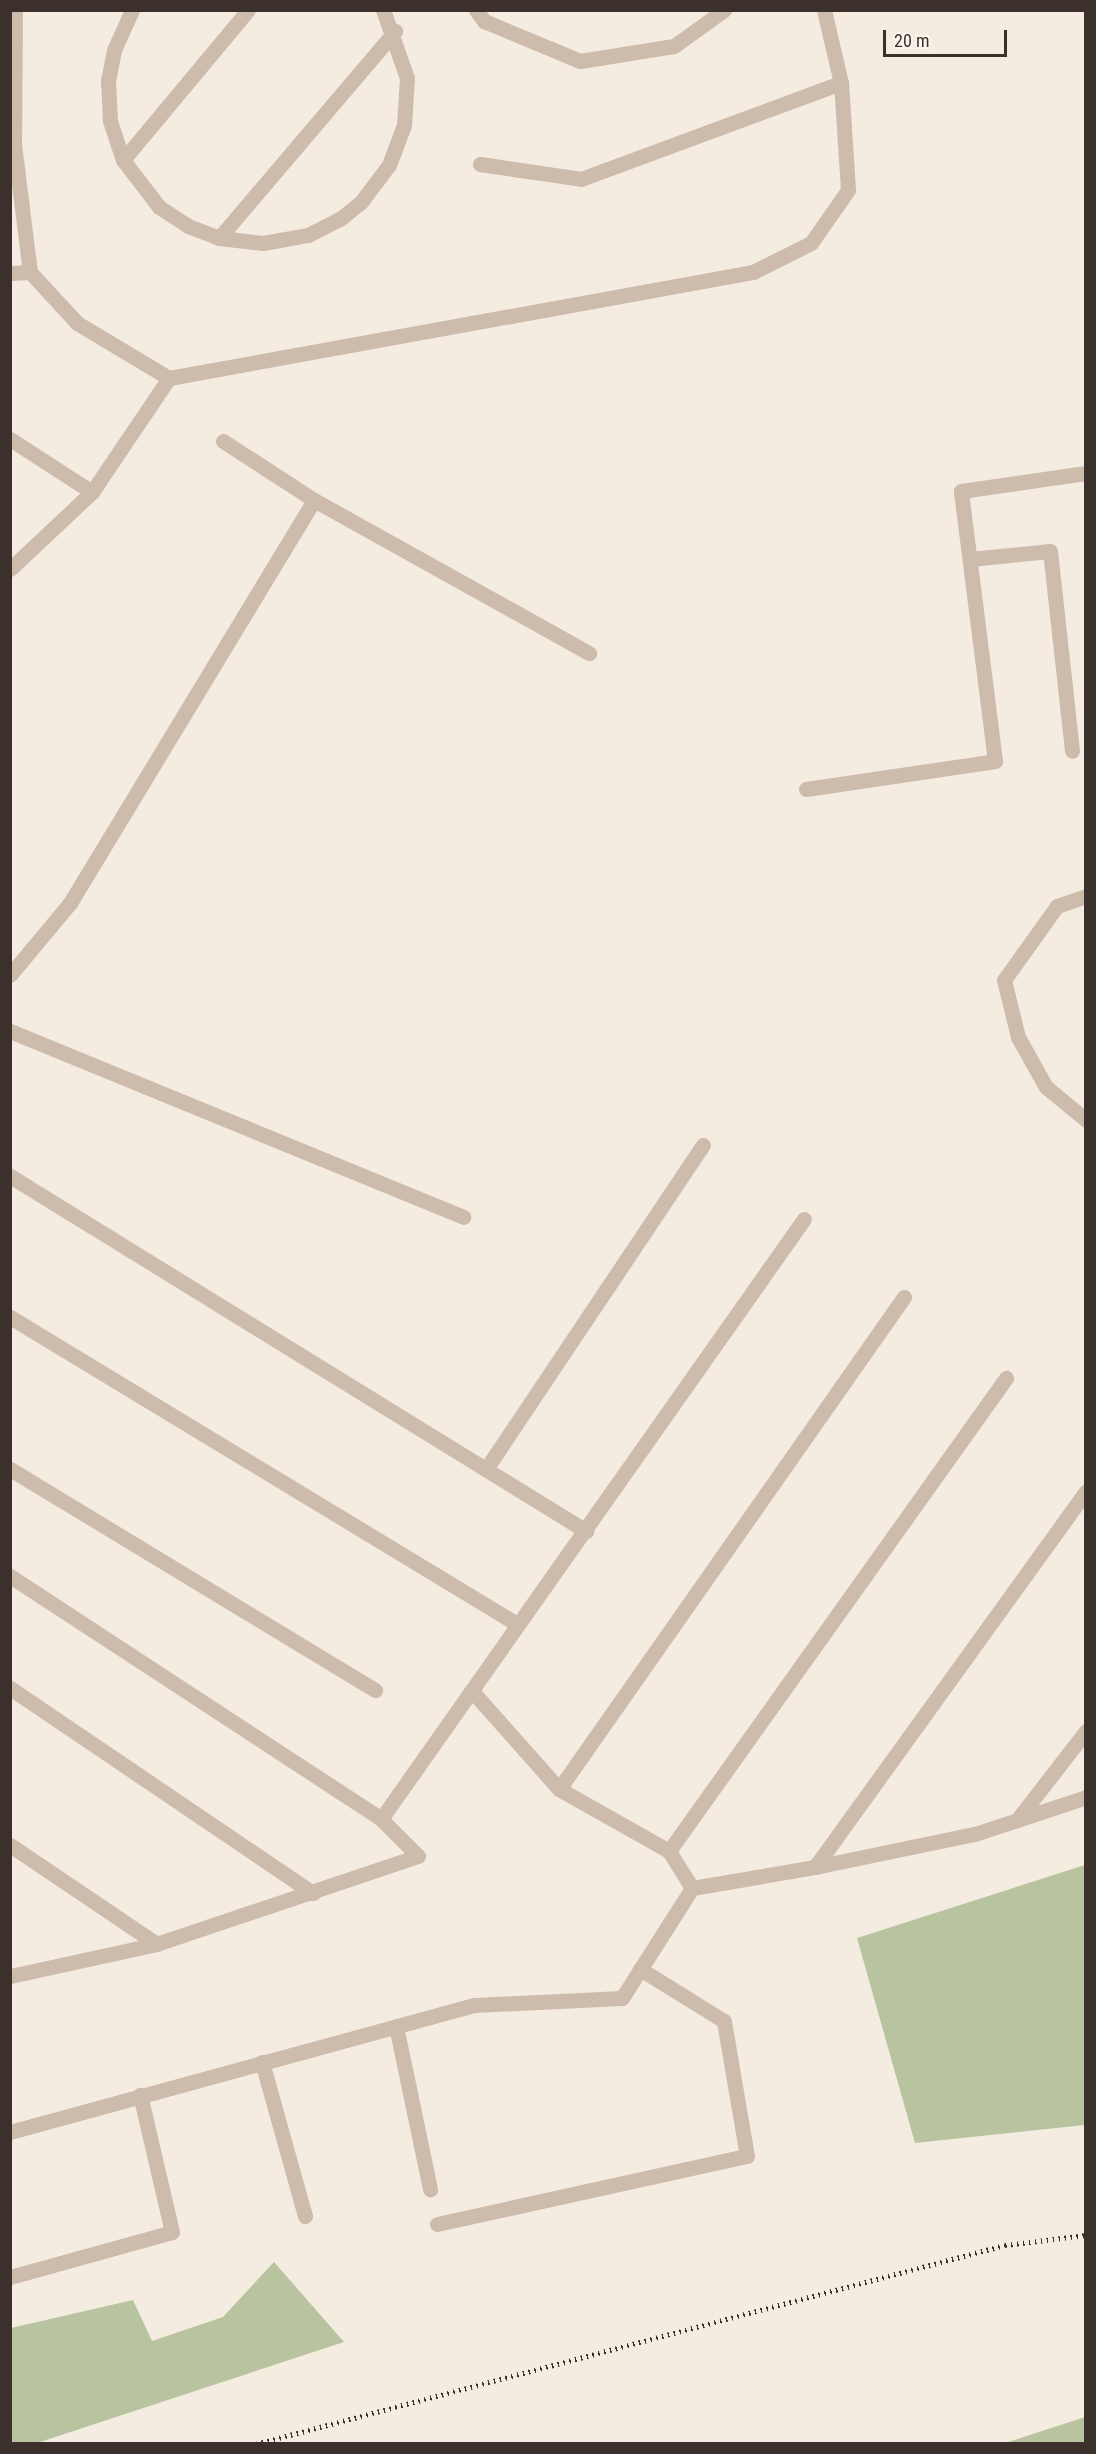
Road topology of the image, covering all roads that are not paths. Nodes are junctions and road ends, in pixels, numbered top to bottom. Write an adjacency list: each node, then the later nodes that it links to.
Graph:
1 (132, 10): 11 (lane)
2 (248, 10): 11 (lane)
3 (383, 10): 8 (lane)
4 (476, 10): 5 (lane)
5 (724, 10)
6 (824, 10): 9 (lane)
7 (14, 16): 10 (lane)
8 (395, 31): 13 (lane); 13 (lane)
9 (841, 83): 12 (lane); 16 (lane)
10 (12, 144): 14 (lane)
11 (123, 160): 13 (lane)
12 (480, 164)
13 (219, 238)
14 (30, 272): 15 (lane); 16 (lane)
15 (10, 273)
16 (169, 378): 20 (lane)
17 (10, 439): 20 (lane)
18 (223, 441): 21 (lane)
19 (1086, 473): 22 (lane)
20 (92, 492): 23 (lane)
21 (314, 500): 24 (lane); 28 (lane)
22 (970, 559): 25 (lane); 26 (lane)
23 (10, 569)
24 (589, 653)
25 (1072, 751)
26 (806, 789)
27 (1086, 896): 30 (lane)
28 (10, 975)
29 (10, 1031): 33 (lane)
30 (1086, 1120)
31 (703, 1145): 39 (lane)
32 (10, 1176): 39 (lane)
33 (463, 1217)
34 (804, 1219): 41 (lane)
35 (904, 1297): 48 (lane)
36 (10, 1317): 43 (lane)
37 (1006, 1378): 53 (lane)
38 (10, 1469): 45 (lane)
39 (486, 1469): 41 (lane)
40 (1086, 1491): 54 (lane)
41 (586, 1531): 43 (lane)
42 (10, 1576): 50 (lane)
43 (517, 1624): 46 (lane)
44 (10, 1688): 56 (lane)
45 (375, 1690)
46 (471, 1690): 48 (lane); 50 (lane)
47 (1086, 1731): 51 (lane)
48 (559, 1789): 53 (lane)
49 (1086, 1797): 51 (lane)
50 (381, 1820): 56 (lane)
51 (1017, 1820): 54 (lane)
52 (10, 1845): 57 (lane)
53 (669, 1851): 55 (lane)
54 (815, 1867): 55 (lane)
55 (692, 1888): 58 (lane)
56 (313, 1893): 57 (lane)
57 (157, 1944): 59 (lane)
58 (640, 1969): 60 (lane); 66 (lane)
59 (10, 1977)
60 (396, 2026): 61 (lane); 64 (lane)
61 (262, 2062): 62 (lane); 65 (lane)
62 (140, 2096): 63 (lane); 67 (lane)
63 (10, 2132)
64 (430, 2189)
65 (305, 2216)
66 (437, 2224)
67 (10, 2277)

